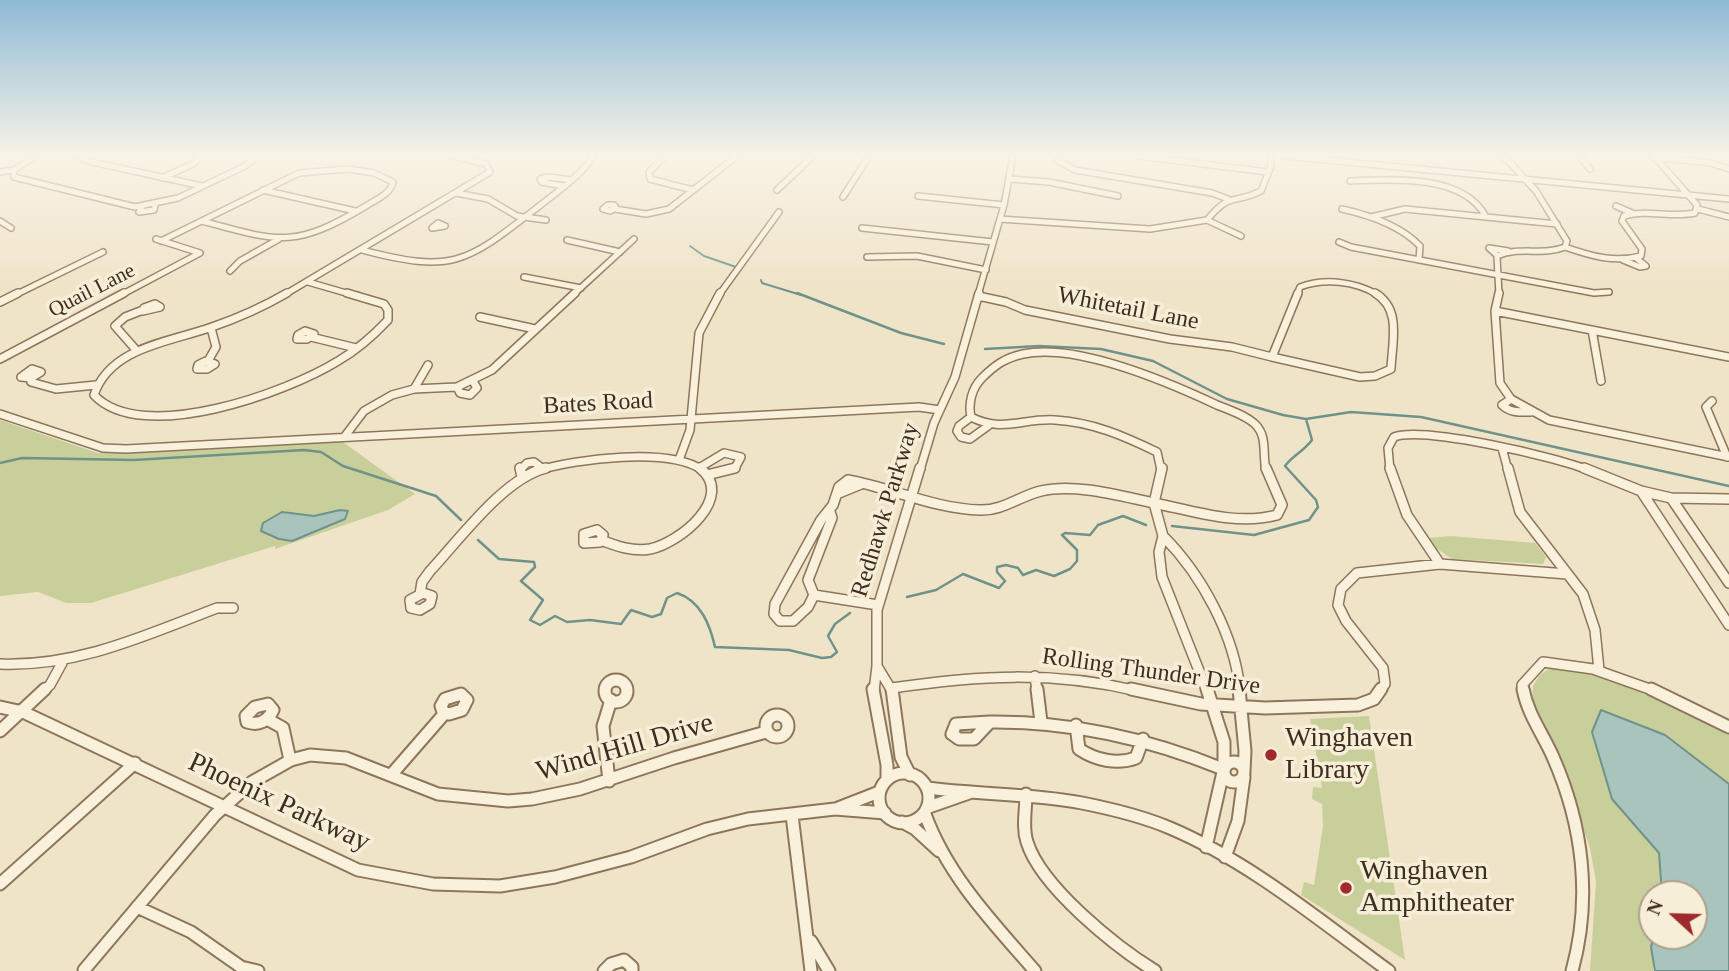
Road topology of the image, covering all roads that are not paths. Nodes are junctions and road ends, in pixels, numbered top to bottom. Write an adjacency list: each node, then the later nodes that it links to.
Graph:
1 (103, 201): 2 (street)
2 (164, 201)
3 (241, 201): 33 (street)
4 (313, 201): 21 (street)
5 (372, 201): 21 (street)
6 (442, 201): 29 (street)
7 (492, 201): 25 (street)
8 (544, 201): 25 (street)
9 (680, 201): 18 (street)
10 (969, 201): 16 (street)
11 (1005, 201): 16 (street)
12 (1225, 201): 31 (street)
13 (1474, 201): 27 (street)
14 (1543, 201): 34 (street)
15 (1692, 201): 20 (street)
16 (1004, 205): 28 (street)
17 (1616, 206): 23 (street)
18 (615, 209)
19 (1342, 209): 26 (street)
20 (1698, 209): 23 (street); 24 (street)
21 (355, 211): 39 (street)
22 (779, 212): 87 (street)
23 (1632, 213): 51 (street)
24 (1729, 216)
25 (524, 217): 30 (street); 45 (street)
26 (1371, 217): 27 (street); 52 (street)
27 (1486, 217): 34 (street)
28 (1000, 219): 31 (street); 42 (street)
29 (412, 220): 35 (street); 45 (street)
30 (545, 220)
31 (1207, 220): 38 (street)
32 (0, 221): 36 (street)
33 (202, 221): 39 (street); 74 (street, Quail Lane)
34 (1557, 224): 44 (street)
35 (433, 225)
36 (11, 228)
37 (862, 228): 42 (street)
38 (1241, 236)
39 (279, 239): 55 (street)
40 (634, 239): 48 (street)
41 (567, 240): 48 (street)
42 (993, 242): 54 (street)
43 (1339, 242): 52 (street)
44 (1565, 247): 46 (street); 53 (street)
45 (362, 250): 58 (street)
46 (1507, 251): 49 (street); 49 (street)
47 (103, 252): 62 (street)
48 (620, 252): 59 (street)
49 (1498, 256): 56 (street)
50 (867, 257): 54 (street)
51 (1636, 258): 53 (street); 53 (street)
52 (1419, 260): 56 (street)
53 (1622, 260)
54 (986, 270): 61 (street)
55 (230, 271)
56 (1497, 275): 60 (street); 64 (street)
57 (524, 276): 59 (street)
58 (308, 282): 66 (street); 70 (street)
59 (581, 288): 67 (street)
60 (1609, 292)
61 (978, 296): 73 (street, Whitetail Lane); 84 (street)
62 (0, 302)
63 (143, 310): 71 (street)
64 (1495, 311): 68 (street); 91 (street)
65 (480, 317): 67 (street)
66 (211, 328): 71 (street); 75 (street)
67 (535, 329): 79 (street)
68 (1592, 330): 72 (street); 78 (street)
69 (311, 337): 70 (street)
70 (356, 348): 80 (street)
71 (137, 351): 80 (street)
72 (1729, 357)
73 (1272, 358): 73 (street, Whitetail Lane)
74 (0, 359)
75 (208, 361)
76 (428, 365): 82 (street)
77 (31, 378): 80 (street)
78 (1601, 380)
79 (473, 381): 81 (street); 81 (street)
80 (96, 384)
81 (457, 387): 82 (street)
82 (414, 388): 89 (street)
83 (1712, 401): 91 (street)
84 (940, 410): 87 (street, Bates Road); 96 (street, Redhawk Parkway)
85 (0, 414): 89 (street, Bates Road)
86 (971, 417): 88 (street); 88 (street); 99 (street)
87 (693, 418): 89 (street, Bates Road); 92 (street)
88 (988, 426): 99 (street)
89 (345, 436)
90 (1502, 449): 95 (street); 103 (street); 104 (street)
91 (1728, 457)
92 (679, 460): 93 (street); 106 (street)
93 (699, 468): 94 (street); 94 (street)
94 (708, 475): 102 (street)
95 (1641, 491): 97 (street); 110 (street)
96 (912, 495): 99 (street); 100 (street); 108 (street, Redhawk Parkway)
97 (1671, 498): 98 (street); 105 (street)
98 (1729, 499)
99 (1154, 503): 101 (street)
100 (830, 512): 107 (street); 107 (street)
101 (1163, 536): 118 (street); 120 (street)
102 (601, 540)
103 (1440, 564): 104 (street, Rolling Thunder Drive); 120 (street, Rolling Thunder Drive)
104 (1567, 574): 114 (street)
105 (1729, 583)
106 (420, 594)
107 (814, 595): 108 (street)
108 (878, 605): 113 (street, Redhawk Parkway)
109 (233, 608): 111 (street)
110 (1729, 625)
111 (62, 663): 112 (street); 121 (street)
112 (0, 664)
113 (877, 666): 116 (street); 137 (street, Redhawk Parkway)
114 (1600, 670): 127 (street); 164 (street)
115 (1035, 677): 116 (street, Rolling Thunder Drive); 118 (street, Rolling Thunder Drive); 125 (street)
116 (892, 688): 136 (street)
117 (611, 700): 138 (street)
118 (1214, 705): 120 (street, Rolling Thunder Drive); 133 (street)
119 (0, 707): 121 (street, Phoenix Parkway)
120 (1240, 708): 134 (street)
121 (23, 712): 128 (street); 132 (street, Phoenix Parkway)
122 (445, 713): 135 (street)
123 (267, 719): 131 (street)
124 (991, 720): 125 (street)
125 (1041, 722): 126 (street)
126 (1076, 725): 130 (street); 130 (street)
127 (1729, 727)
128 (0, 731)
129 (766, 732): 138 (street, Wind Hill Drive)
130 (1143, 739): 133 (street)
131 (290, 760): 135 (street, Wind Hill Drive); 143 (street, Wind Hill Drive)
132 (135, 763): 143 (street, Phoenix Parkway); 152 (street)
133 (1223, 769): 134 (street); 149 (street)
134 (1244, 774): 151 (street)
135 (391, 775): 138 (street, Wind Hill Drive)
136 (910, 775): 137 (street); 139 (street)
137 (887, 780): 140 (street)
138 (608, 781)
139 (928, 788): 141 (street); 145 (street)
140 (879, 792): 144 (street, Phoenix Parkway); 146 (street)
141 (968, 793): 142 (street); 145 (street)
142 (1026, 794): 149 (street); 162 (street)
143 (226, 807): 147 (street, Phoenix Parkway); 153 (street, Wind Hill Drive)
144 (835, 809): 146 (street, Phoenix Parkway); 147 (street, Phoenix Parkway)
145 (927, 810): 148 (street); 150 (street)
146 (885, 813): 148 (street, Phoenix Parkway)
147 (792, 815): 154 (street)
148 (902, 822): 150 (street, Phoenix Parkway)
149 (1206, 847): 151 (street)
150 (943, 855): 161 (street)
151 (1225, 857): 163 (street)
152 (0, 884)
153 (137, 907): 155 (street, Wind Hill Drive); 156 (street)
154 (809, 938): 159 (street); 160 (street)
155 (82, 971)
156 (258, 971)
157 (604, 971): 158 (street)
158 (632, 971)
159 (811, 971)
160 (830, 971)
161 (1035, 971)
162 (1155, 971)
163 (1389, 971)
164 (1572, 971)

